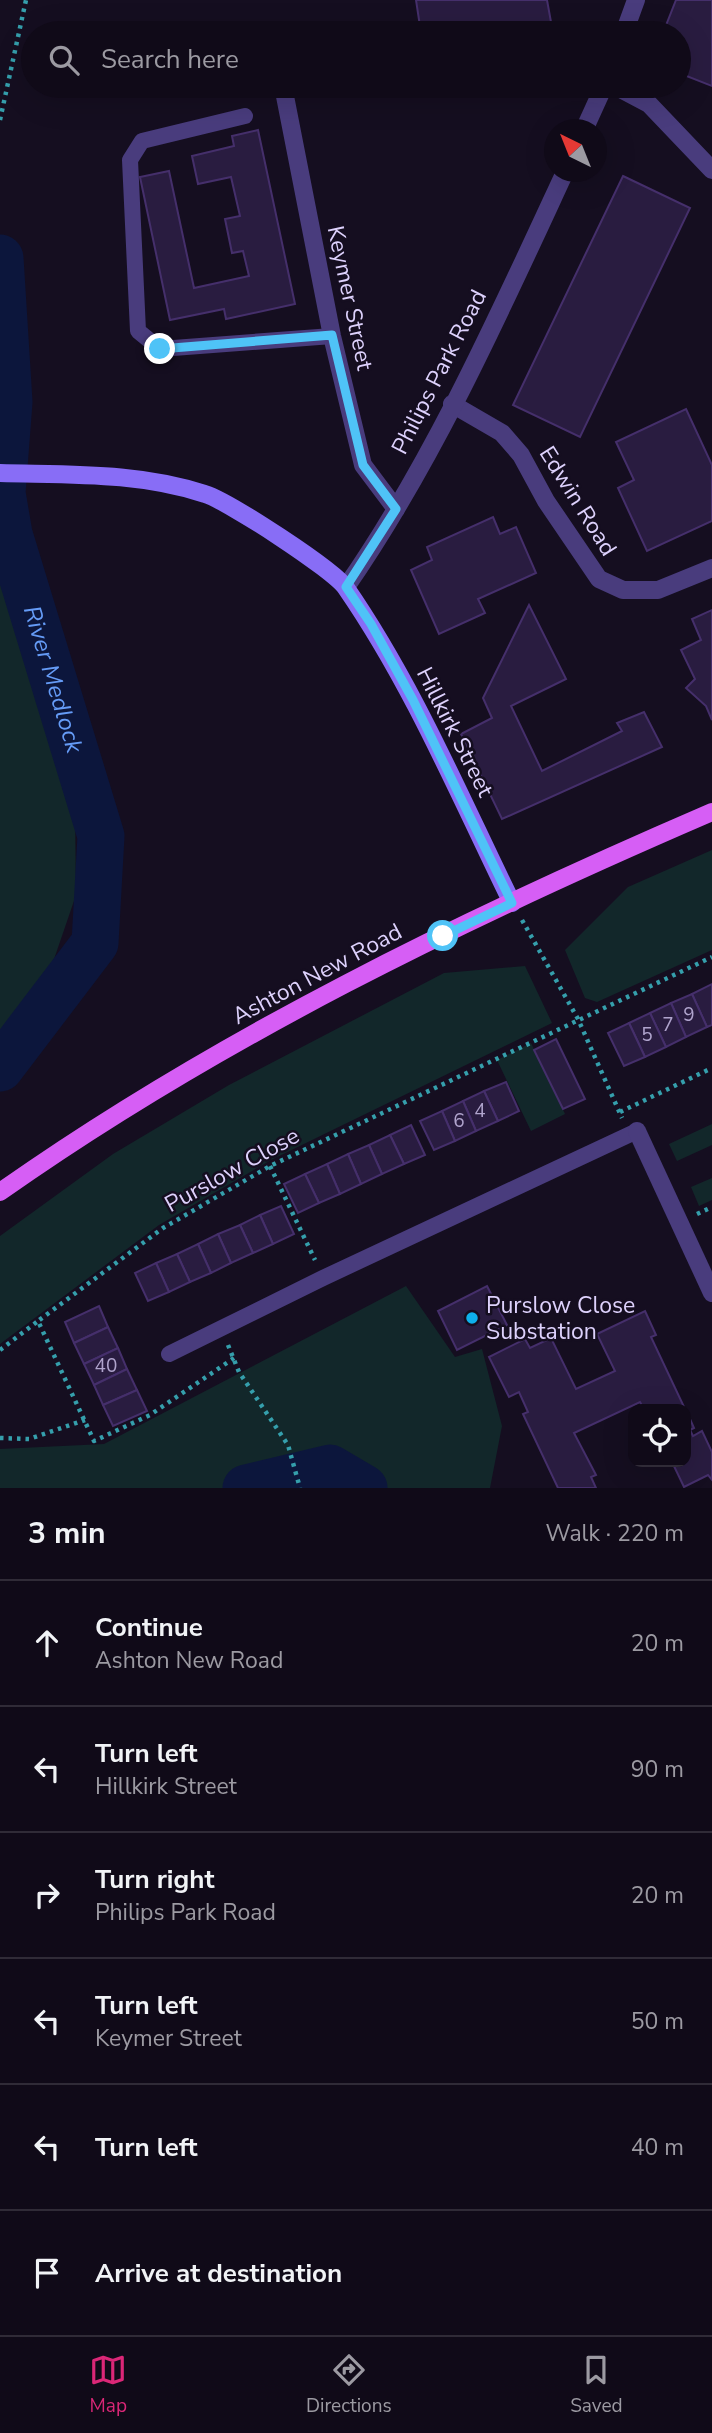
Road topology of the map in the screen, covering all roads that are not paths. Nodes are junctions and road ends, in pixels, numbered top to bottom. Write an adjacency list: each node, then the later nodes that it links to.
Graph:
1 (636, 0): 2 (street)
2 (628, 21)
3 (285, 98): 10 (street, Keymer Street)
4 (599, 98): 7 (street)
5 (638, 98): 8 (street)
6 (245, 116): 10 (lane)
7 (589, 119)
8 (712, 170)
9 (560, 182): 11 (street, Philips Park Road)
10 (332, 335): 13 (street, Keymer Street)
11 (452, 404): 13 (street, Philips Park Road); 14 (street, Edwin Road)
12 (0, 473): 15 (street)
13 (396, 509): 15 (street, Philips Park Road)
14 (712, 568)
15 (346, 587): 17 (street, Hillkirk Street)
16 (712, 812): 17 (main road, Ashton New Road)
17 (512, 903): 19 (main road, Ashton New Road)
18 (634, 1133): 20 (street); 21 (lane)
19 (0, 1192)
20 (712, 1293)
21 (169, 1354)

